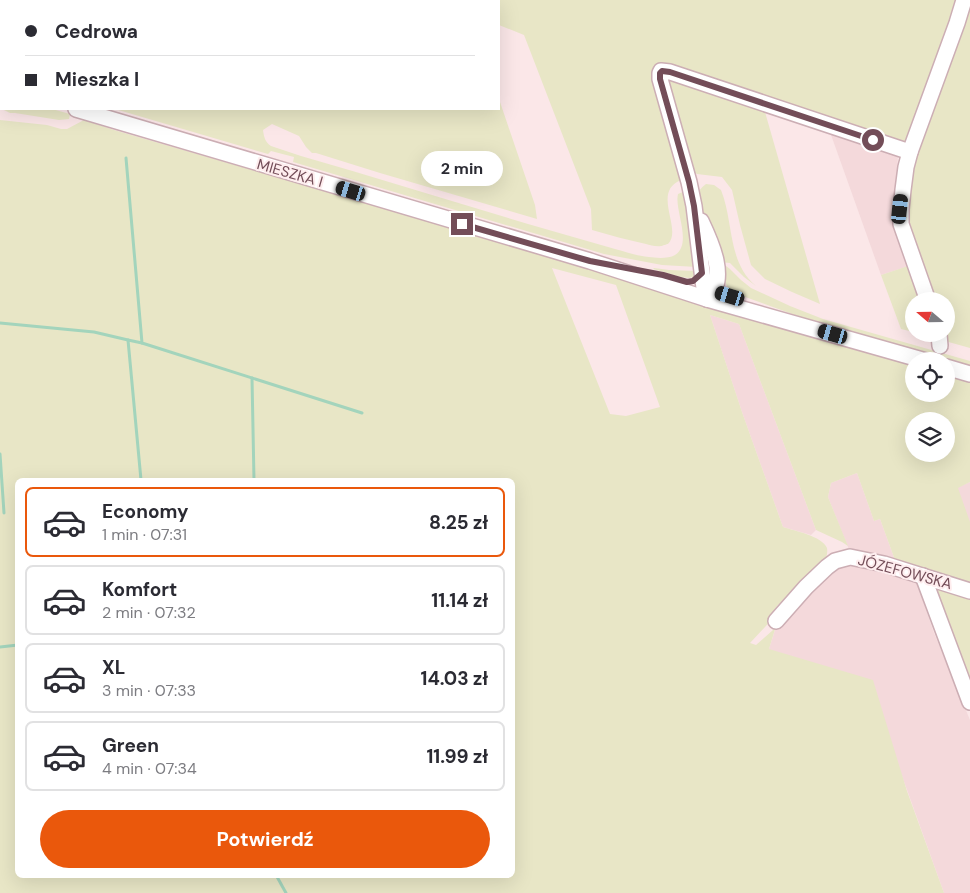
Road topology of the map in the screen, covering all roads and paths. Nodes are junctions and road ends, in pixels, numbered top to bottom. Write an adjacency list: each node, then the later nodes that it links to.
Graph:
1 (964, 0): 3 (street)
2 (79, 110): 5 (street, MIESZKA I)
3 (910, 152): 4 (street); 7 (street)
4 (694, 206): 6 (street); 6 (street)
5 (590, 261): 6 (street, MIESZKA I); 6 (street, MIESZKA I)
6 (707, 288): 8 (street, MIESZKA I)
7 (925, 292)
8 (905, 355)
9 (955, 370): 10 (street)
10 (970, 374)
11 (923, 576): 12 (street, JÓZEFOWSKA); 13 (street, JÓZEFOWSKA); 14 (street)
12 (970, 591)
13 (776, 621)
14 (970, 702)

